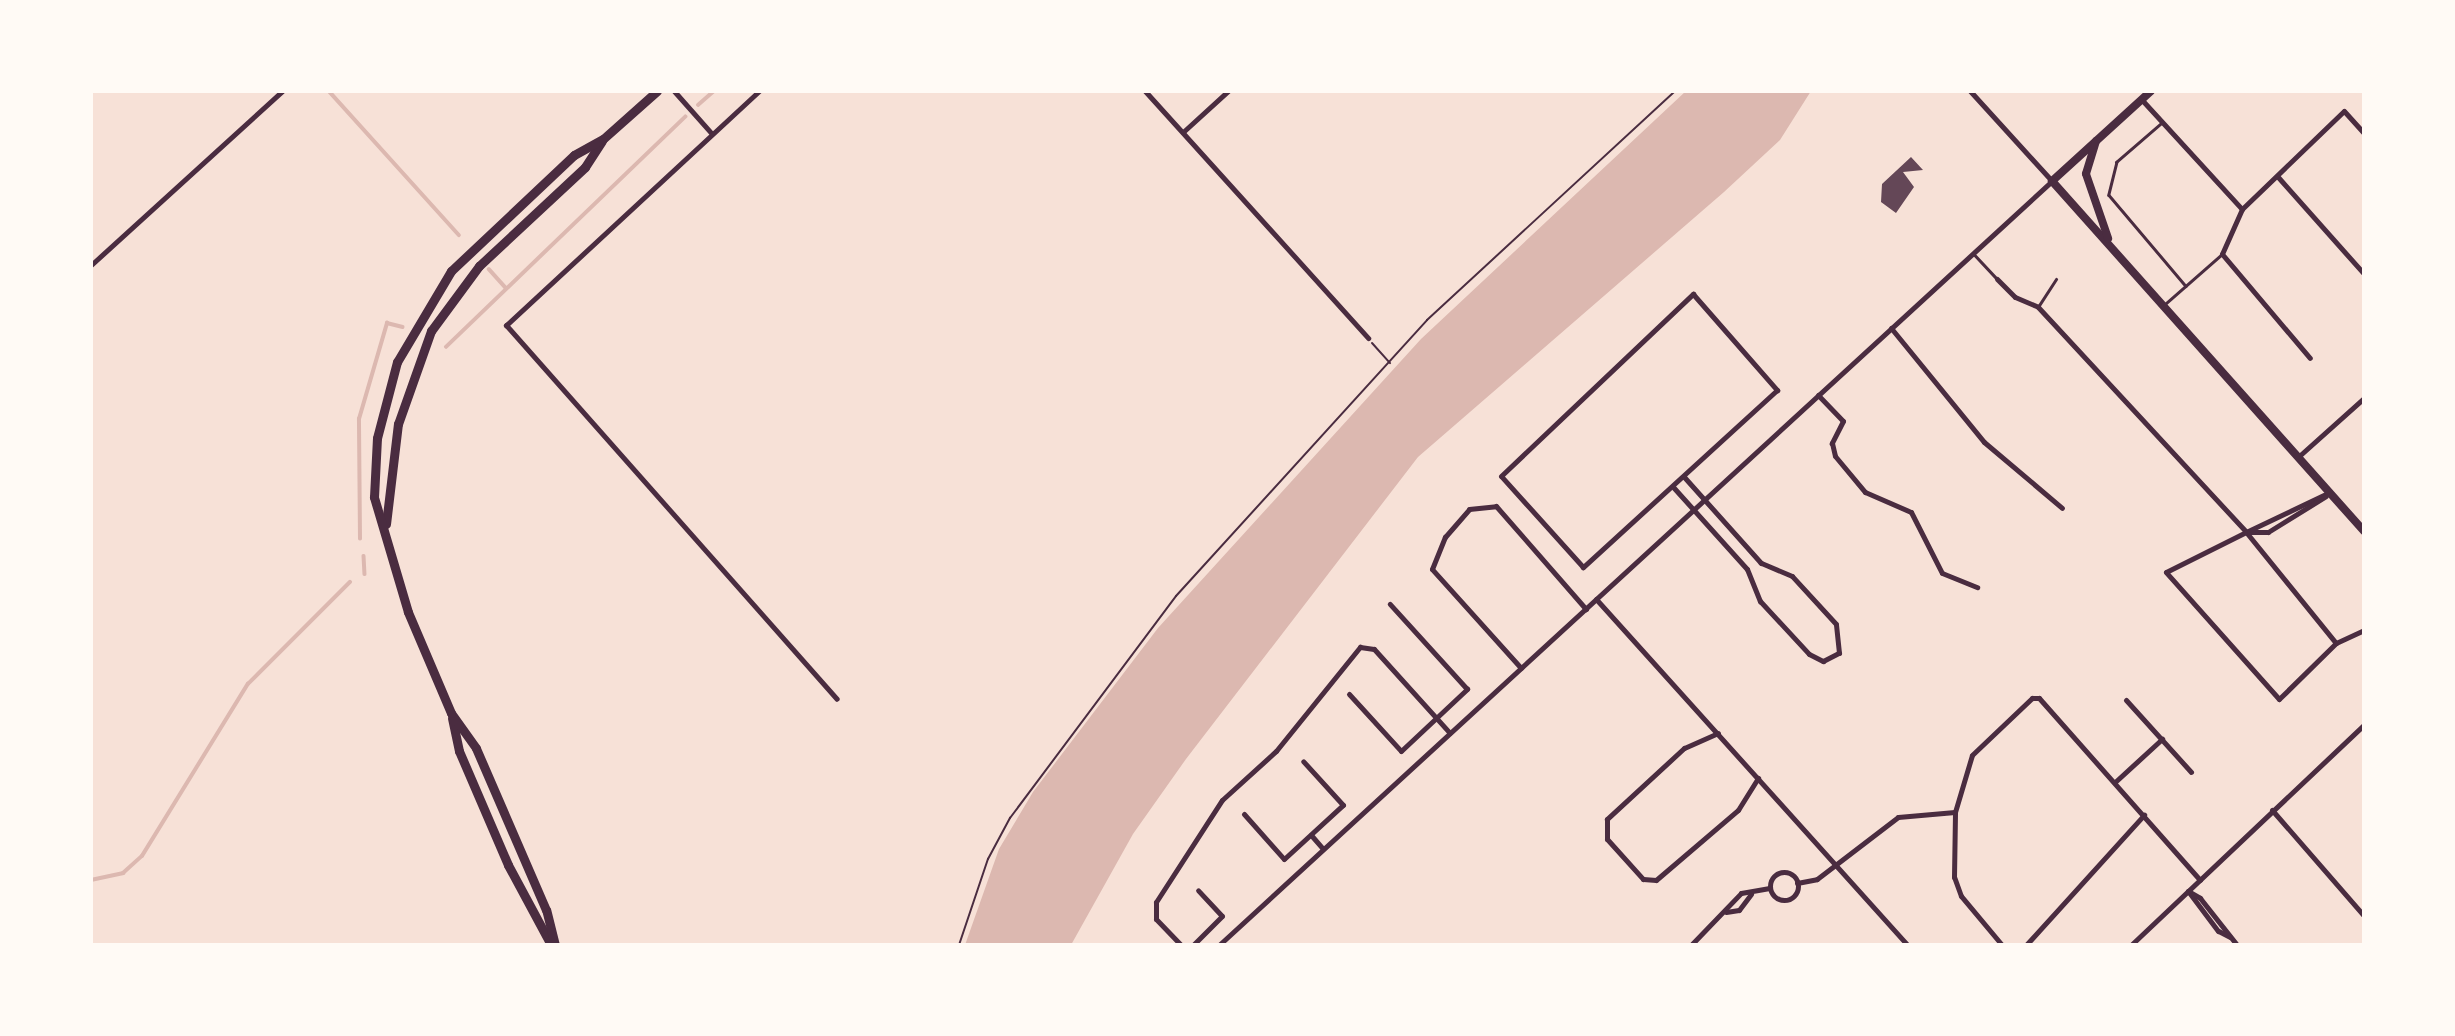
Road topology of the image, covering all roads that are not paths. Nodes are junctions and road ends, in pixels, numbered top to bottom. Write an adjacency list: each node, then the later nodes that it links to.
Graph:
1 (282, 91): 22 (street)
2 (657, 91): 14 (main road)
3 (674, 91): 13 (street)
4 (759, 91): 13 (street)
5 (1145, 91): 11 (street)
6 (1228, 91): 11 (street)
7 (1970, 91): 17 (street)
8 (2151, 91): 9 (main road)
9 (2141, 100): 10 (street); 15 (main road)
10 (2162, 123): 18 (street); 26 (lane)
11 (1183, 132): 30 (street)
12 (2364, 133): 16 (street)
13 (712, 134): 52 (street)
14 (603, 139): 41 (main road); 41 (main road)
15 (2097, 140): 17 (main road); 19 (main road)
16 (2278, 177): 18 (street); 23 (street)
17 (2052, 181): 19 (main road); 20 (street)
18 (2242, 209): 21 (street)
19 (2112, 247): 27 (main road)
20 (1973, 253): 24 (lane); 29 (street)
21 (2222, 254): 26 (lane); 31 (street)
22 (91, 265)
23 (2364, 274)
24 (1997, 279): 28 (street)
25 (2056, 279): 28 (lane)
26 (2186, 286): 27 (lane)
27 (2164, 305): 34 (main road)
28 (2038, 307): 43 (street)
29 (1891, 328): 32 (street); 39 (street)
30 (1368, 338)
31 (2310, 358)
32 (1818, 395): 38 (street); 44 (street)
33 (2364, 398): 34 (street)
34 (2298, 457): 37 (main road)
35 (1684, 477): 36 (street); 36 (street); 38 (street)
36 (1674, 488): 40 (street)
37 (2330, 492): 42 (main road); 43 (street)
38 (1704, 500): 40 (street); 40 (street)
39 (2062, 509)
40 (1693, 510): 45 (street)
41 (386, 524): 54 (main road)
42 (2364, 531)
43 (2246, 532): 49 (street); 49 (street)
44 (1977, 587)
45 (1596, 599): 47 (street); 58 (street)
46 (1390, 604): 55 (street)
47 (1586, 609): 50 (street); 50 (street)
48 (2364, 630): 49 (street)
49 (2336, 643)
50 (1521, 668): 57 (street)
51 (1349, 694): 55 (street)
52 (837, 699)
53 (2126, 700): 59 (street)
54 (451, 713): 80 (main road); 80 (main road)
55 (1436, 718): 57 (street); 81 (street)
56 (2364, 725): 64 (street)
57 (1450, 733): 69 (street)
58 (1718, 733): 62 (street); 62 (street)
59 (2162, 739): 61 (street); 63 (street)
60 (1303, 761): 68 (street)
61 (2191, 772)
62 (1758, 778): 70 (street)
63 (2115, 782): 65 (street); 67 (street)
64 (2272, 810): 71 (street); 78 (street)
65 (1955, 812): 70 (street); 86 (street)
66 (1244, 814): 68 (street)
67 (2144, 815): 71 (street); 87 (street)
68 (1311, 835): 69 (street)
69 (1323, 849): 83 (street)
70 (1835, 864): 72 (street); 85 (street)
71 (2200, 880): 75 (street)
72 (1797, 883): 73 (street); 73 (street)
73 (1770, 888): 76 (street)
74 (1198, 890): 82 (street)
75 (2188, 891): 79 (street); 88 (street)
76 (1751, 894): 77 (street); 77 (street)
77 (1726, 912): 84 (street)
78 (2364, 916)
79 (2232, 942)
80 (553, 945)
81 (1181, 945)
82 (1193, 945)
83 (1219, 945)
84 (1691, 945)
85 (1907, 945)
86 (2002, 945)
87 (2026, 945)
88 (2130, 945)

